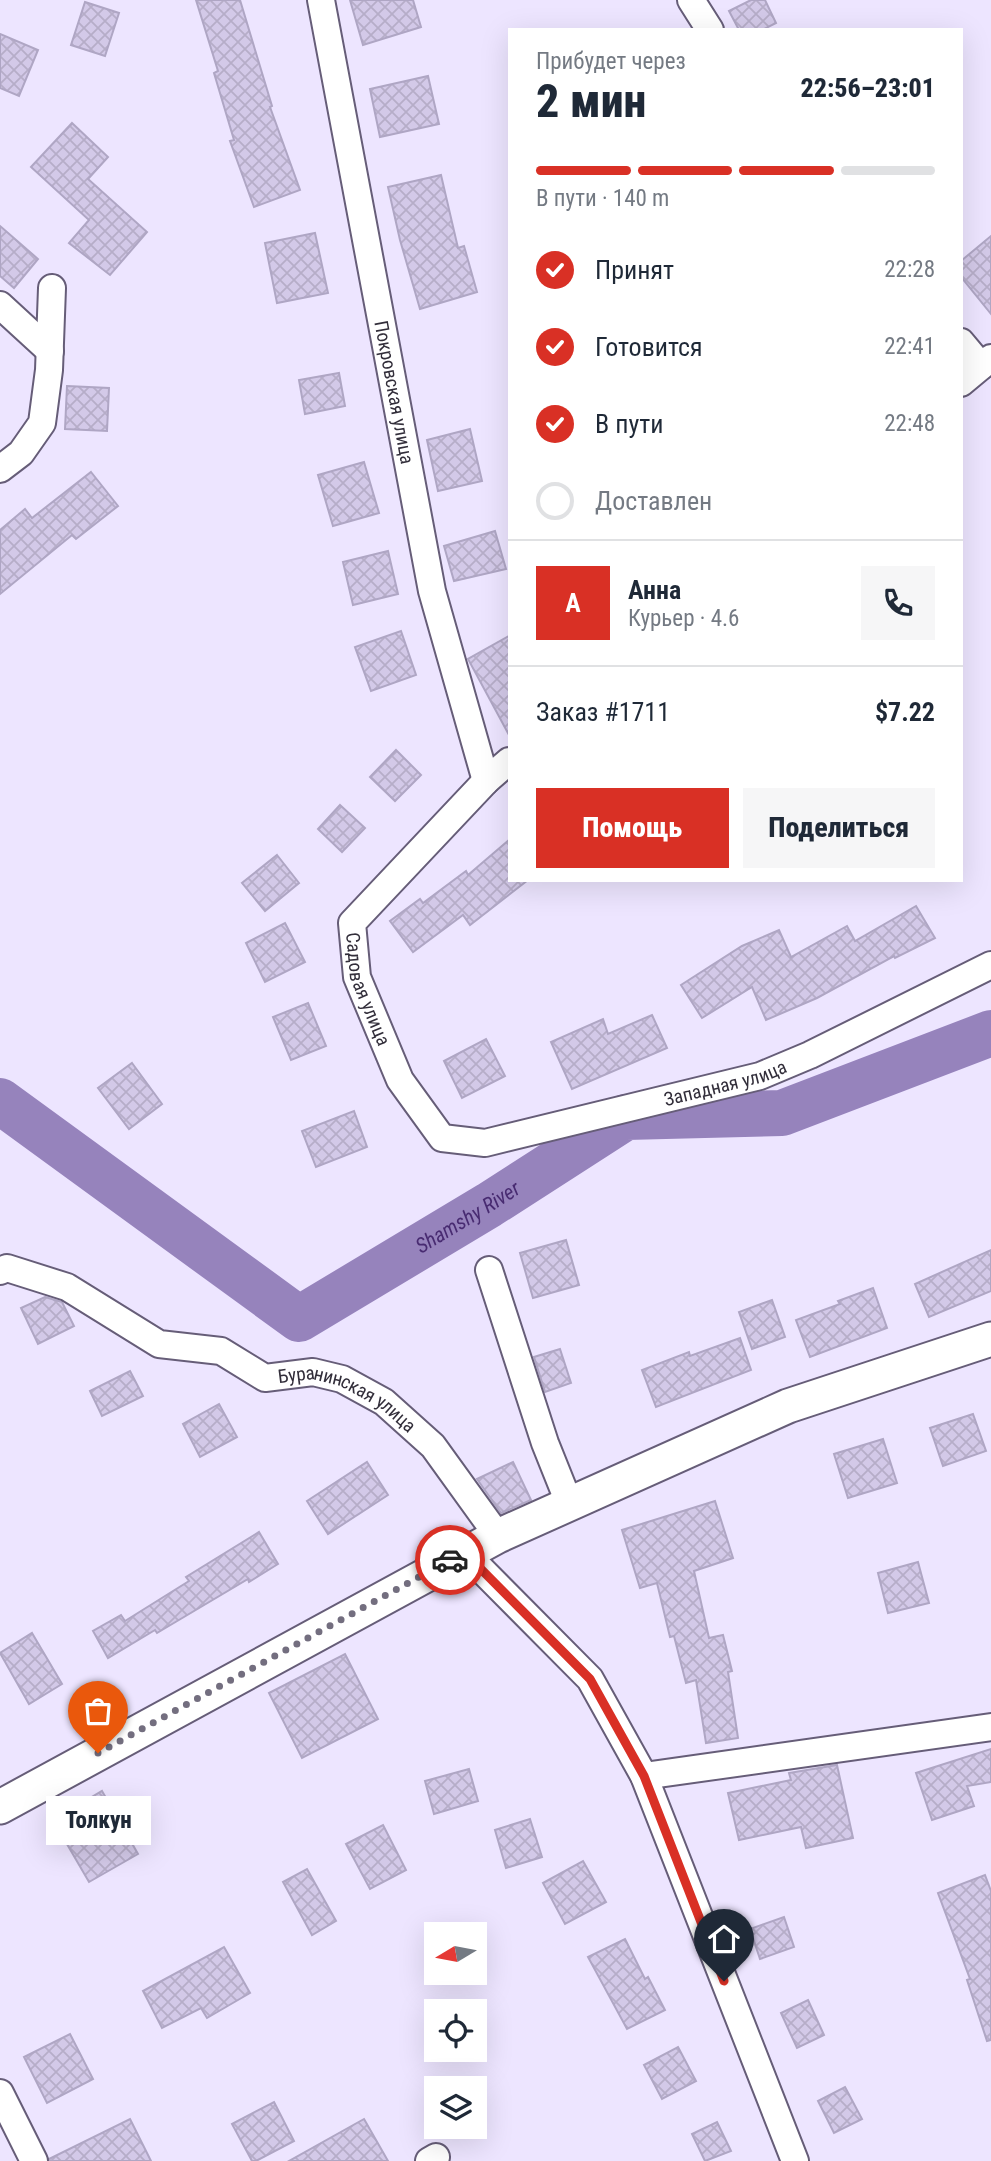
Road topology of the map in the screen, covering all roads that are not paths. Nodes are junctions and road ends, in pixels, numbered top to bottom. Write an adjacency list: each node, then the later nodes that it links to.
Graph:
1 (321, 0): 12 (street, Покровская улица)
2 (691, 0): 3 (street)
3 (709, 28)
4 (52, 288): 7 (street)
5 (0, 305): 7 (street)
6 (963, 344): 8 (street)
7 (50, 351): 10 (street)
8 (986, 362): 9 (street)
9 (963, 381)
10 (0, 469)
11 (508, 762): 12 (street, Садовая улица)
12 (486, 781): 14 (street, Садовая улица)
13 (991, 965): 14 (street, Западная улица)
14 (442, 1138)
15 (489, 1270): 18 (street)
16 (0, 1271): 19 (street, Буранинская улица)
17 (991, 1339): 18 (main road)
18 (569, 1503): 19 (main road)
19 (498, 1535): 20 (main road)
20 (464, 1552): 22 (street); 23 (main road)
21 (991, 1727): 22 (street)
22 (644, 1776): 26 (street)
23 (0, 1807)
24 (0, 2093): 25 (street)
25 (34, 2161)
26 (795, 2161)

